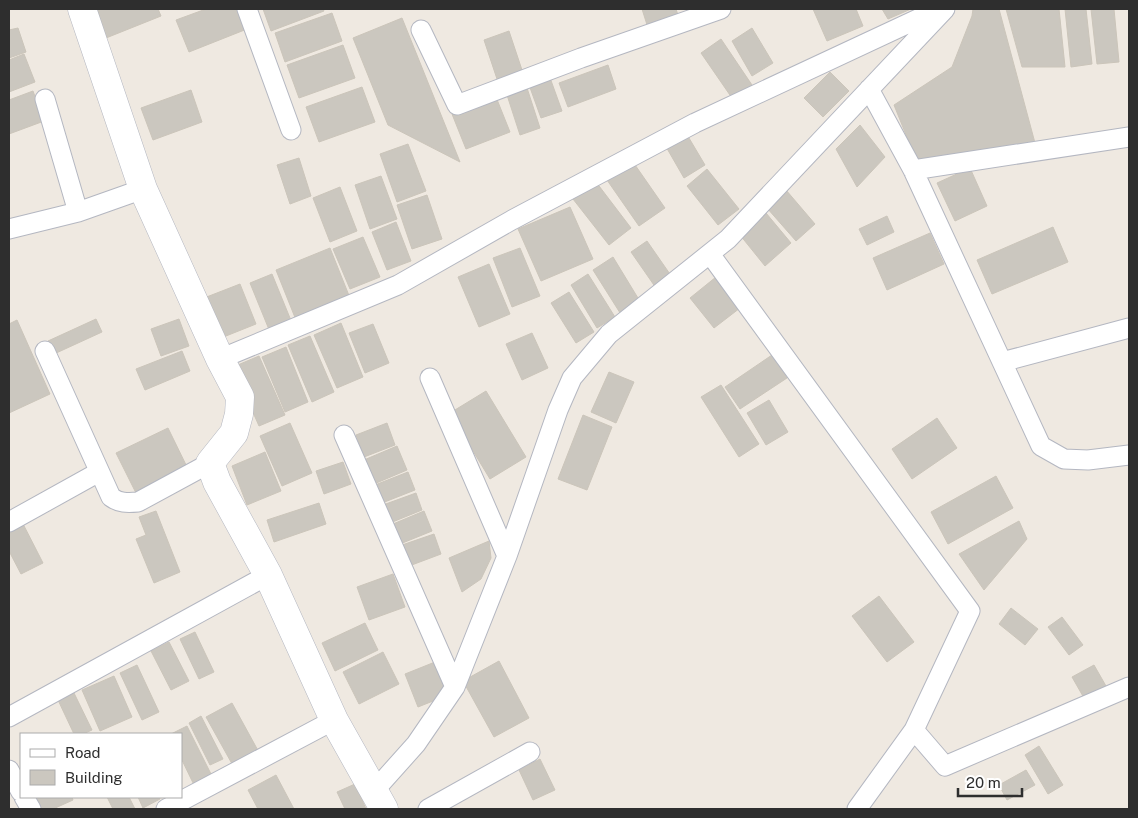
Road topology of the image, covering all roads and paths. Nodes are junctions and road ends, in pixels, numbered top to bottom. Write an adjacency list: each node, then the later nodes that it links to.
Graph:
1 (82, 9): 12 (street)
2 (247, 9): 9 (street)
3 (721, 9): 6 (street)
4 (939, 9): 18 (street)
5 (945, 9): 7 (street)
6 (421, 30)
7 (869, 89): 11 (street); 15 (street)
8 (45, 98): 13 (street)
9 (291, 130)
10 (1129, 138): 11 (street)
11 (912, 170): 19 (street)
12 (142, 189): 13 (street); 18 (street)
13 (78, 212): 14 (street)
14 (9, 229)
15 (710, 254): 26 (street); 32 (street)
16 (1129, 328): 19 (street)
17 (45, 351): 24 (street)
18 (220, 359): 23 (street)
19 (1002, 362): 22 (street)
20 (430, 378): 26 (street)
21 (344, 435): 28 (street)
22 (1129, 455)
23 (210, 463): 24 (street); 27 (street)
24 (99, 472): 25 (street)
25 (9, 522)
26 (507, 556): 28 (street)
27 (268, 575): 30 (street); 31 (street)
28 (455, 687): 37 (street)
29 (1129, 687): 32 (street)
30 (9, 717)
31 (334, 720): 37 (street); 39 (street)
32 (914, 730): 41 (street)
33 (530, 752): 40 (street)
34 (9, 770): 35 (street)
35 (20, 790)
36 (25, 798): 38 (street)
37 (379, 800)
38 (31, 809)
39 (166, 809)
40 (428, 809)
41 (857, 809)

